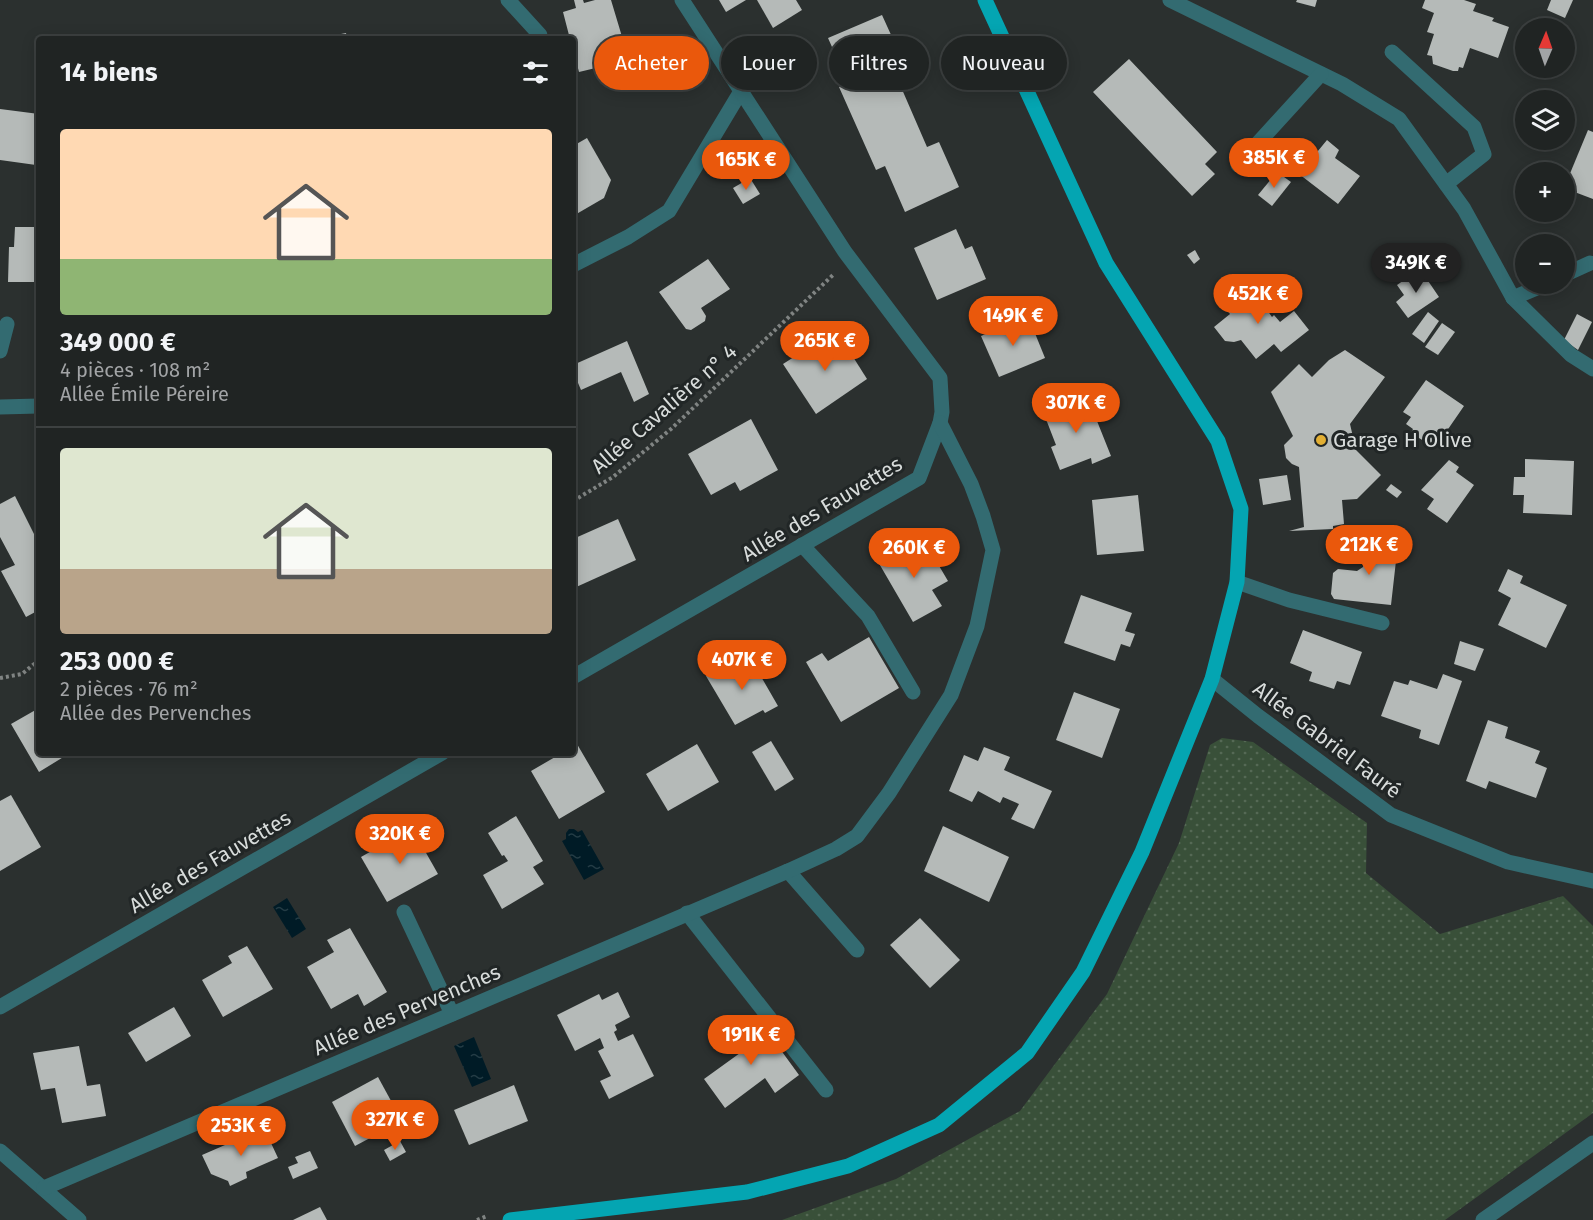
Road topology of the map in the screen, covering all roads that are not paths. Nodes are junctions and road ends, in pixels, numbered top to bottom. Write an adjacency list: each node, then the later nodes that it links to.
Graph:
1 (508, 0): 5 (street)
2 (682, 0): 8 (street, Allée des Fauvettes)
3 (984, 0): 23 (main road)
4 (1170, 0): 7 (street)
5 (540, 35)
6 (1392, 52): 10 (street)
7 (1321, 74): 9 (street); 10 (street)
8 (741, 92): 11 (street); 21 (street, Allée des Fauvettes)
9 (1238, 165)
10 (1446, 184): 15 (street)
11 (576, 263)
12 (1590, 263): 13 (street)
13 (1575, 270)
14 (1523, 294): 15 (street)
15 (1514, 298): 18 (street)
16 (7, 324): 17 (street)
17 (0, 351)
18 (1593, 369)
19 (0, 407): 20 (street)
20 (36, 410)
21 (940, 423): 22 (street, Allée des Fauvettes); 29 (street, Allée des Pervenches)
22 (802, 546): 25 (street, Allée des Fauvettes); 27 (street)
23 (1237, 582): 24 (street); 26 (main road)
24 (1382, 623)
25 (576, 676)
26 (1212, 679): 30 (street, Allée Gabriel Fauré); 41 (main road)
27 (913, 692)
28 (437, 756): 34 (street, Allée des Fauvettes)
29 (788, 871): 32 (street, Allée des Pervenches); 33 (street)
30 (1593, 881)
31 (404, 912): 35 (street)
32 (687, 914): 35 (street, Allée des Pervenches); 36 (street)
33 (857, 950)
34 (0, 1007)
35 (452, 1014): 39 (street, Allée des Pervenches)
36 (826, 1090)
37 (1593, 1143): 42 (street)
38 (0, 1151): 39 (street)
39 (44, 1188): 40 (street)
40 (79, 1220)
41 (510, 1220)
42 (1483, 1220)

